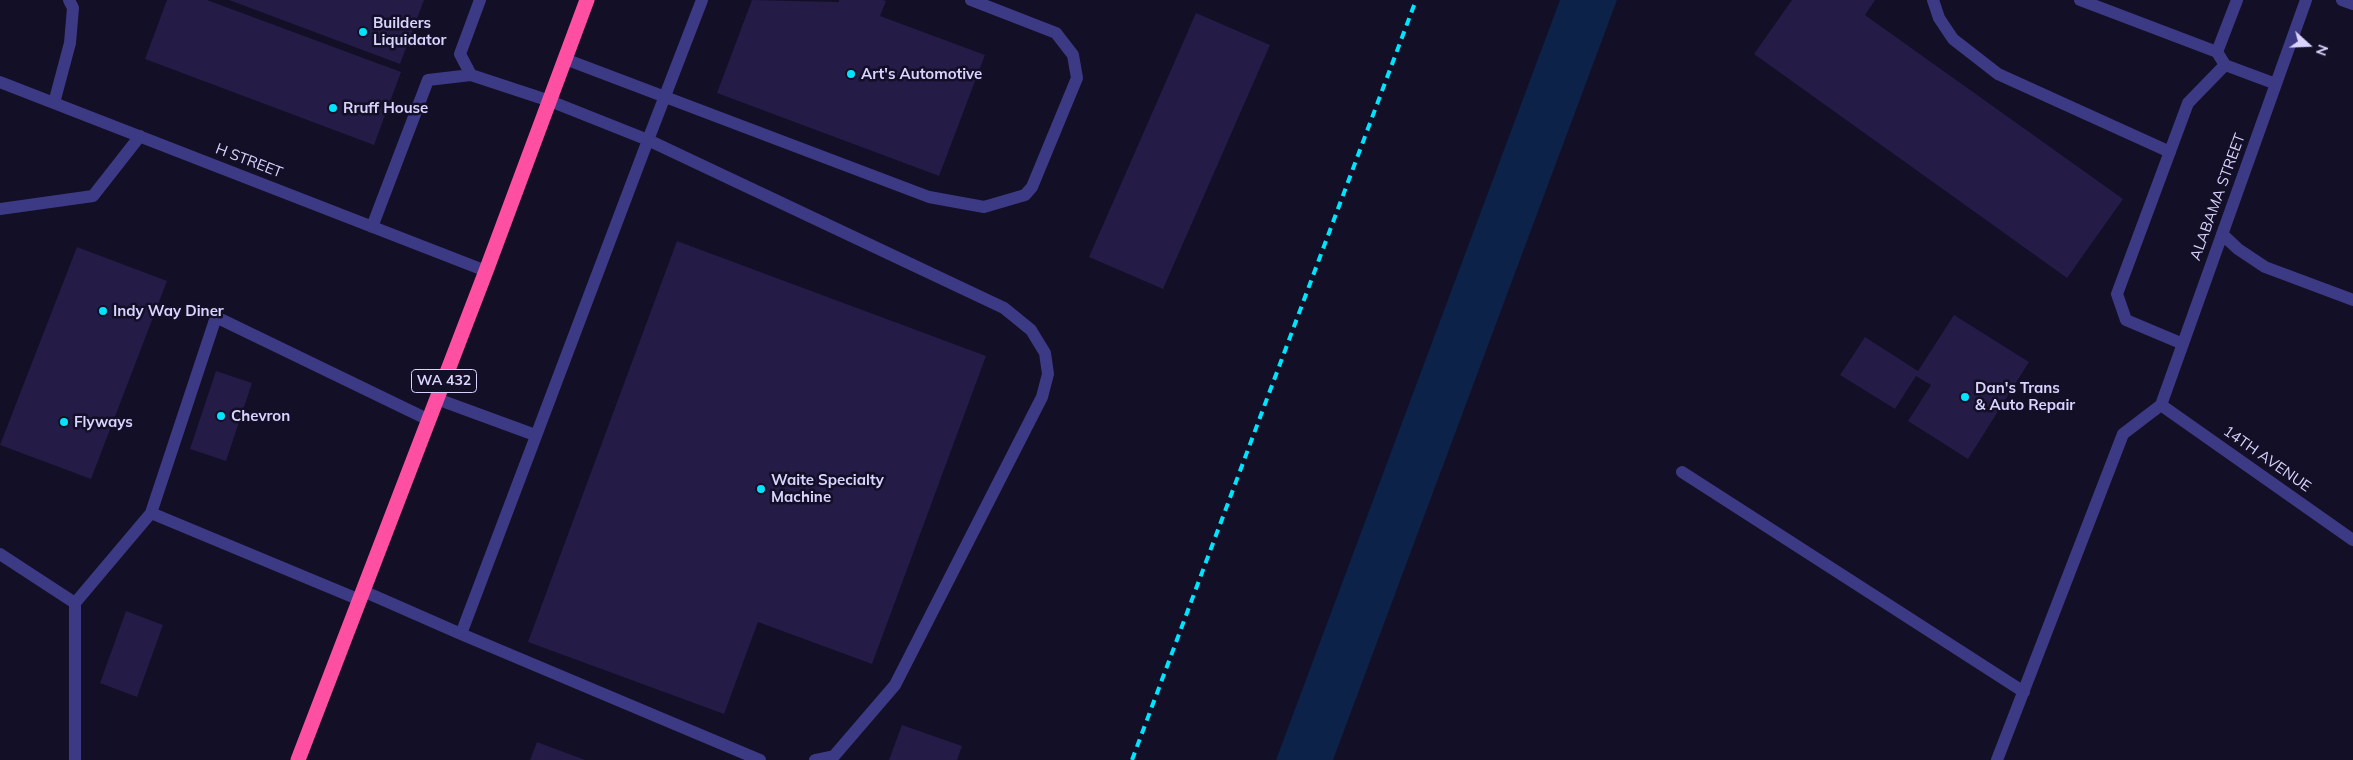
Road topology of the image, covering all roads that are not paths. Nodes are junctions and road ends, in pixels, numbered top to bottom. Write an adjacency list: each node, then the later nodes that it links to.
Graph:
1 (69, 0): 20 (street)
2 (480, 0): 15 (street)
3 (587, 0): 13 (highway, WA 432)
4 (702, 0): 18 (street)
5 (971, 0): 18 (street)
6 (1932, 0): 23 (street)
7 (2080, 0): 12 (street)
8 (2237, 0): 12 (street)
9 (2306, 0): 17 (street, ALABAMA STREET)
10 (2342, 0): 11 (street)
11 (2353, 4)
12 (2217, 52): 14 (street)
13 (565, 59): 18 (street); 19 (highway, WA 432)
14 (2225, 65): 17 (street); 23 (street)
15 (471, 75): 19 (street); 25 (street)
16 (0, 82): 20 (street, H STREET)
17 (2276, 84): 26 (street, ALABAMA STREET)
18 (665, 97): 22 (street)
19 (550, 101): 22 (street); 27 (highway, WA 432)
20 (54, 103): 21 (street, H STREET)
21 (140, 136): 24 (street); 25 (street, H STREET)
22 (648, 140): 33 (street); 45 (street)
23 (2170, 152): 29 (street)
24 (0, 209)
25 (372, 227): 27 (street, H STREET)
26 (2222, 234): 28 (street); 29 (street, ALABAMA STREET)
27 (486, 271): 30 (highway, WA 432)
28 (2353, 300)
29 (2183, 344): 31 (street, ALABAMA STREET)
30 (437, 399): 32 (highway, WA 432); 33 (street)
31 (2161, 405): 36 (street, 14TH AVENUE); 41 (street)
32 (429, 420): 35 (street); 38 (highway, WA 432)
33 (535, 435): 40 (street)
34 (1682, 472): 41 (street)
35 (151, 513): 38 (street); 39 (street)
36 (2353, 540)
37 (0, 554): 39 (street)
38 (361, 596): 40 (street); 43 (highway, WA 432)
39 (75, 603): 42 (street)
40 (461, 634): 44 (street)
41 (2024, 692): 46 (street)
42 (75, 760)
43 (298, 760)
44 (760, 760)
45 (815, 760)
46 (1997, 760)

